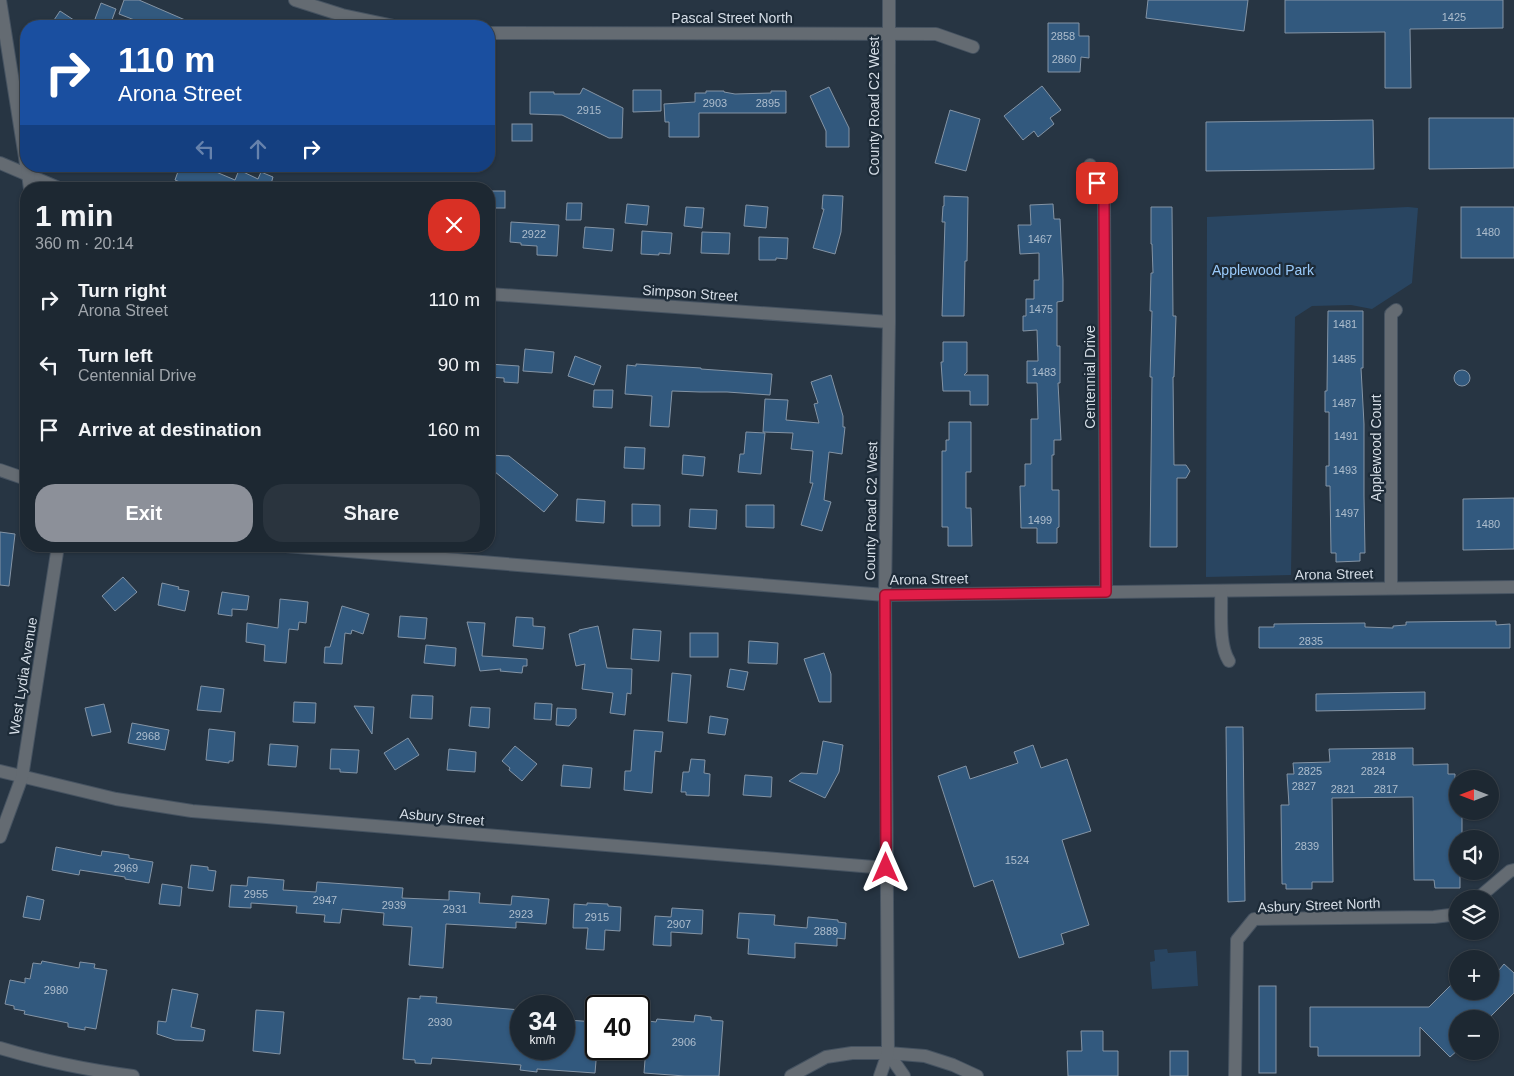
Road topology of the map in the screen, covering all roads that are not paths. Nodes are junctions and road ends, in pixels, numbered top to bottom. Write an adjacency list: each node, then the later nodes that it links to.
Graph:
1 (0, 0): 8 (street)
2 (295, 0): 4 (street)
3 (889, 0): 6 (street, County Road C2 West)
4 (366, 20)
5 (495, 34): 6 (street, Pascal Street North)
6 (889, 34): 7 (street, Pascal Street North); 16 (street, County Road C2 West)
7 (973, 47)
8 (20, 124)
9 (0, 163): 11 (street)
10 (1090, 165): 24 (street, Centennial Drive)
11 (20, 167)
12 (33, 172): 13 (street)
13 (50, 182)
14 (495, 294): 16 (street, Simpson Street)
15 (1396, 310): 22 (street, Applewood Court)
16 (889, 322): 25 (street, County Road C2 West)
17 (0, 470): 18 (street)
18 (20, 477)
19 (57, 552): 28 (street, West Lydia Avenue)
20 (359, 552): 25 (street, Arona Street)
21 (1514, 587): 22 (street, Arona Street)
22 (1392, 588): 23 (street, Arona Street)
23 (1222, 590): 24 (street, Arona Street); 26 (street)
24 (1106, 592): 25 (street, Arona Street)
25 (885, 595): 30 (street, County Road C2 West)
26 (1229, 661)
27 (0, 771): 28 (street, Asbury Street)
28 (22, 777): 29 (street, West Lydia Avenue); 30 (street, Asbury Street)
29 (0, 838)
30 (886, 868): 35 (street, County Road C2 West)
31 (1514, 870): 32 (street)
32 (1488, 890)
33 (1449, 915): 41 (street, Asbury Street North)
34 (0, 1048): 36 (street)
35 (888, 1053): 37 (street); 38 (street, County Road C2 West); 39 (street); 40 (street)
36 (133, 1076)
37 (791, 1076)
38 (880, 1076)
39 (904, 1076)
40 (977, 1076)
41 (1235, 1076)

